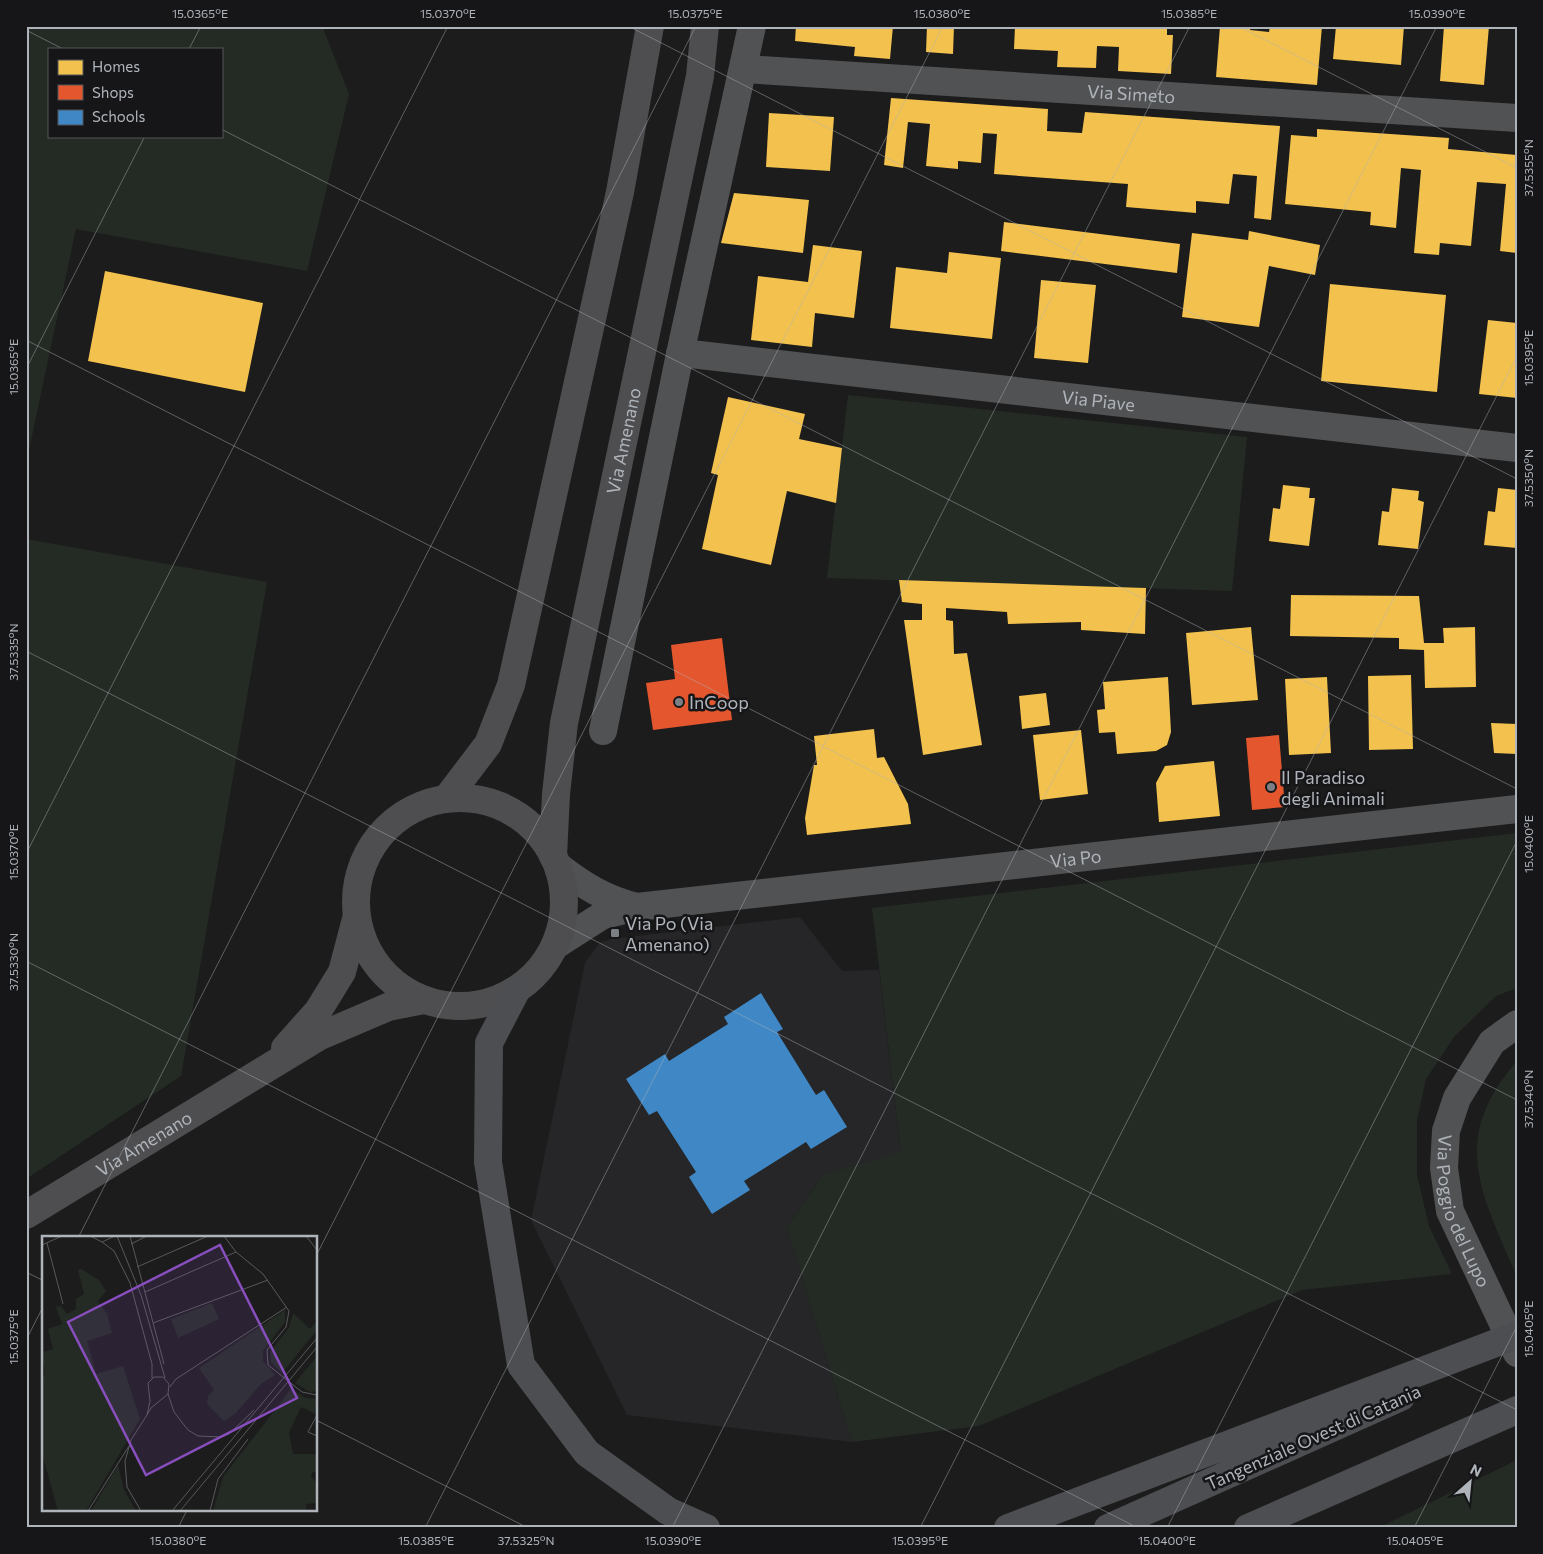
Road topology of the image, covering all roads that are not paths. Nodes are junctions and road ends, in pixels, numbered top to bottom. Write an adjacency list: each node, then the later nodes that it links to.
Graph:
1 (650, 26): 9 (main road)
2 (705, 26): 11 (main road, Via Amenano)
3 (752, 26): 4 (street)
4 (744, 69): 5 (street, Via Simeto); 6 (street)
5 (1517, 118)
6 (680, 354): 7 (street, Via Piave); 8 (street)
7 (1517, 448)
8 (602, 731)
9 (447, 798): 11 (main road); 13 (main road)
10 (1517, 809): 12 (street, Via Po)
11 (556, 861): 12 (street); 14 (main road)
12 (637, 907): 14 (street, Via Po)
13 (356, 919): 16 (main road); 18 (main road)
14 (556, 946): 15 (main road)
15 (516, 991): 16 (main road); 25 (highway)
16 (424, 1000): 18 (main road, Via Amenano)
17 (1517, 1024): 22 (street, Via Poggio del Lupo)
18 (262, 1072): 19 (main road, Via Amenano)
19 (26, 1215)
20 (1517, 1335): 26 (highway)
21 (1517, 1346): 27 (highway, Tangenziale Ovest di Catania)
22 (1517, 1353)
23 (1517, 1410): 24 (highway)
24 (1486, 1424): 28 (highway); 29 (highway)
25 (706, 1528)
26 (1008, 1528)
27 (1108, 1528)
28 (1248, 1528)
29 (1281, 1528)

